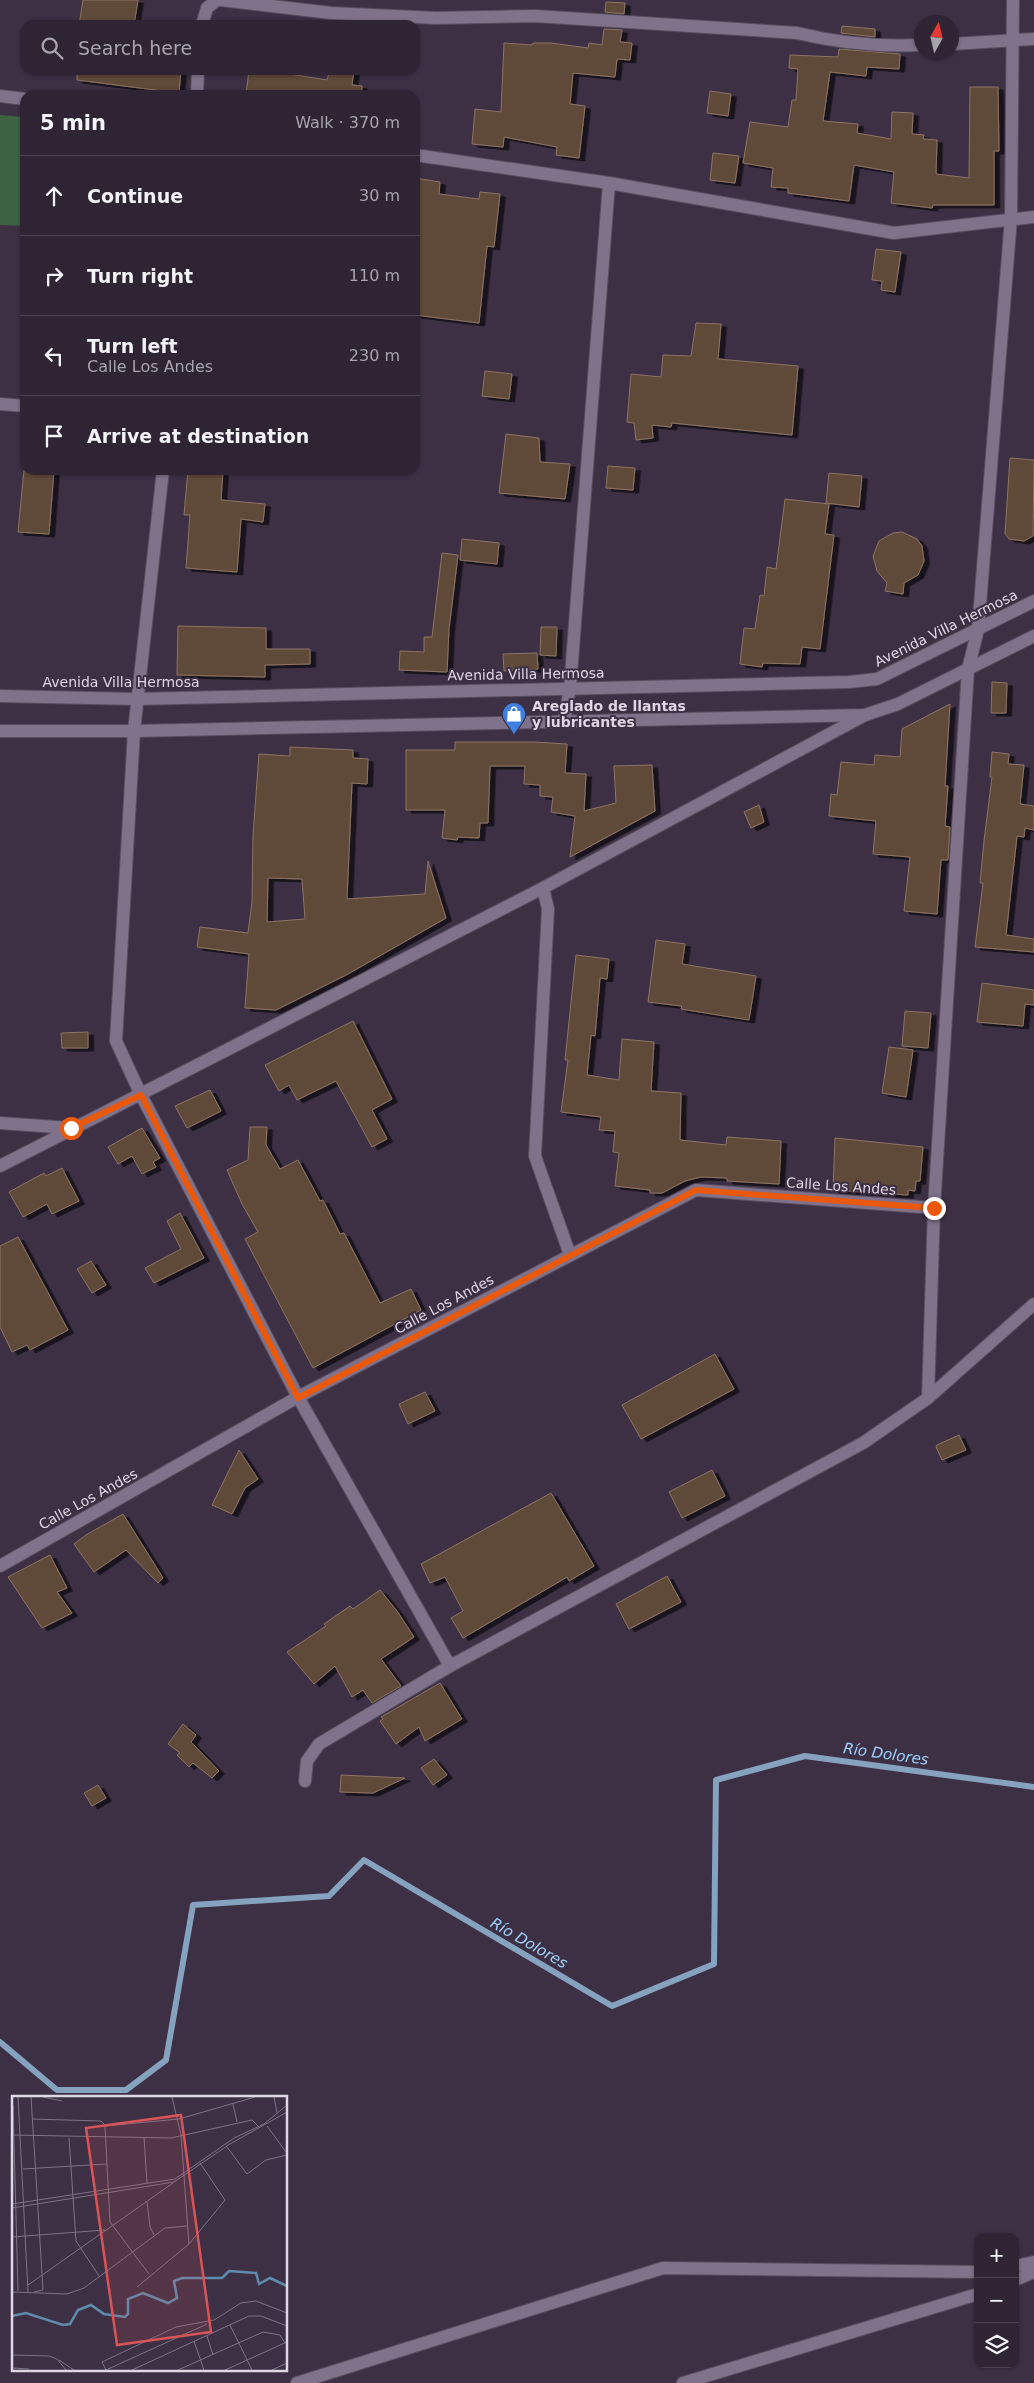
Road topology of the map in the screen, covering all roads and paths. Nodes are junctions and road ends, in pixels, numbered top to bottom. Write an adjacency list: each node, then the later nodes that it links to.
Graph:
1 (1013, 0): 5 (street)
2 (216, 1): 3 (street); 7 (street)
3 (203, 20)
4 (1034, 39): 5 (street)
5 (1012, 42): 6 (street); 15 (street)
6 (959, 44)
7 (914, 45)
8 (198, 75): 9 (street)
9 (198, 90)
10 (0, 96): 11 (street)
11 (20, 98)
12 (420, 156): 13 (street)
13 (609, 183): 15 (street); 23 (street)
14 (1034, 217): 15 (street)
15 (1011, 218): 20 (street)
16 (0, 404): 17 (street)
17 (20, 406)
18 (161, 475): 25 (street)
19 (1034, 601): 20 (street, Avenida Villa Hermosa)
20 (978, 630): 22 (street); 23 (street, Avenida Villa Hermosa)
21 (1034, 636): 22 (street)
22 (968, 669): 26 (street); 35 (street)
23 (570, 688): 25 (street, Avenida Villa Hermosa); 27 (street)
24 (0, 696): 25 (street, Avenida Villa Hermosa)
25 (136, 698): 28 (street)
26 (865, 715): 27 (street); 30 (street)
27 (564, 721): 28 (street)
28 (134, 730): 29 (street); 31 (street)
29 (0, 731)
30 (543, 888): 31 (street); 36 (street)
31 (141, 1095): 33 (street); 38 (street)
32 (0, 1123): 33 (street)
33 (71, 1128): 34 (street)
34 (0, 1166)
35 (934, 1208): 36 (street, Calle Los Andes); 39 (street)
36 (570, 1255): 38 (street, Calle Los Andes)
37 (1034, 1304): 39 (street)
38 (298, 1398): 40 (street, Calle Los Andes); 41 (street)
39 (928, 1398): 41 (street)
40 (0, 1566)
41 (450, 1666): 42 (street)
42 (305, 1781)
43 (1034, 2262): 44 (street)
44 (1019, 2265)
45 (974, 2272): 49 (street)
46 (1034, 2272): 47 (street)
47 (1019, 2278)
48 (974, 2295): 50 (street)
49 (297, 2383)
50 (683, 2383)

